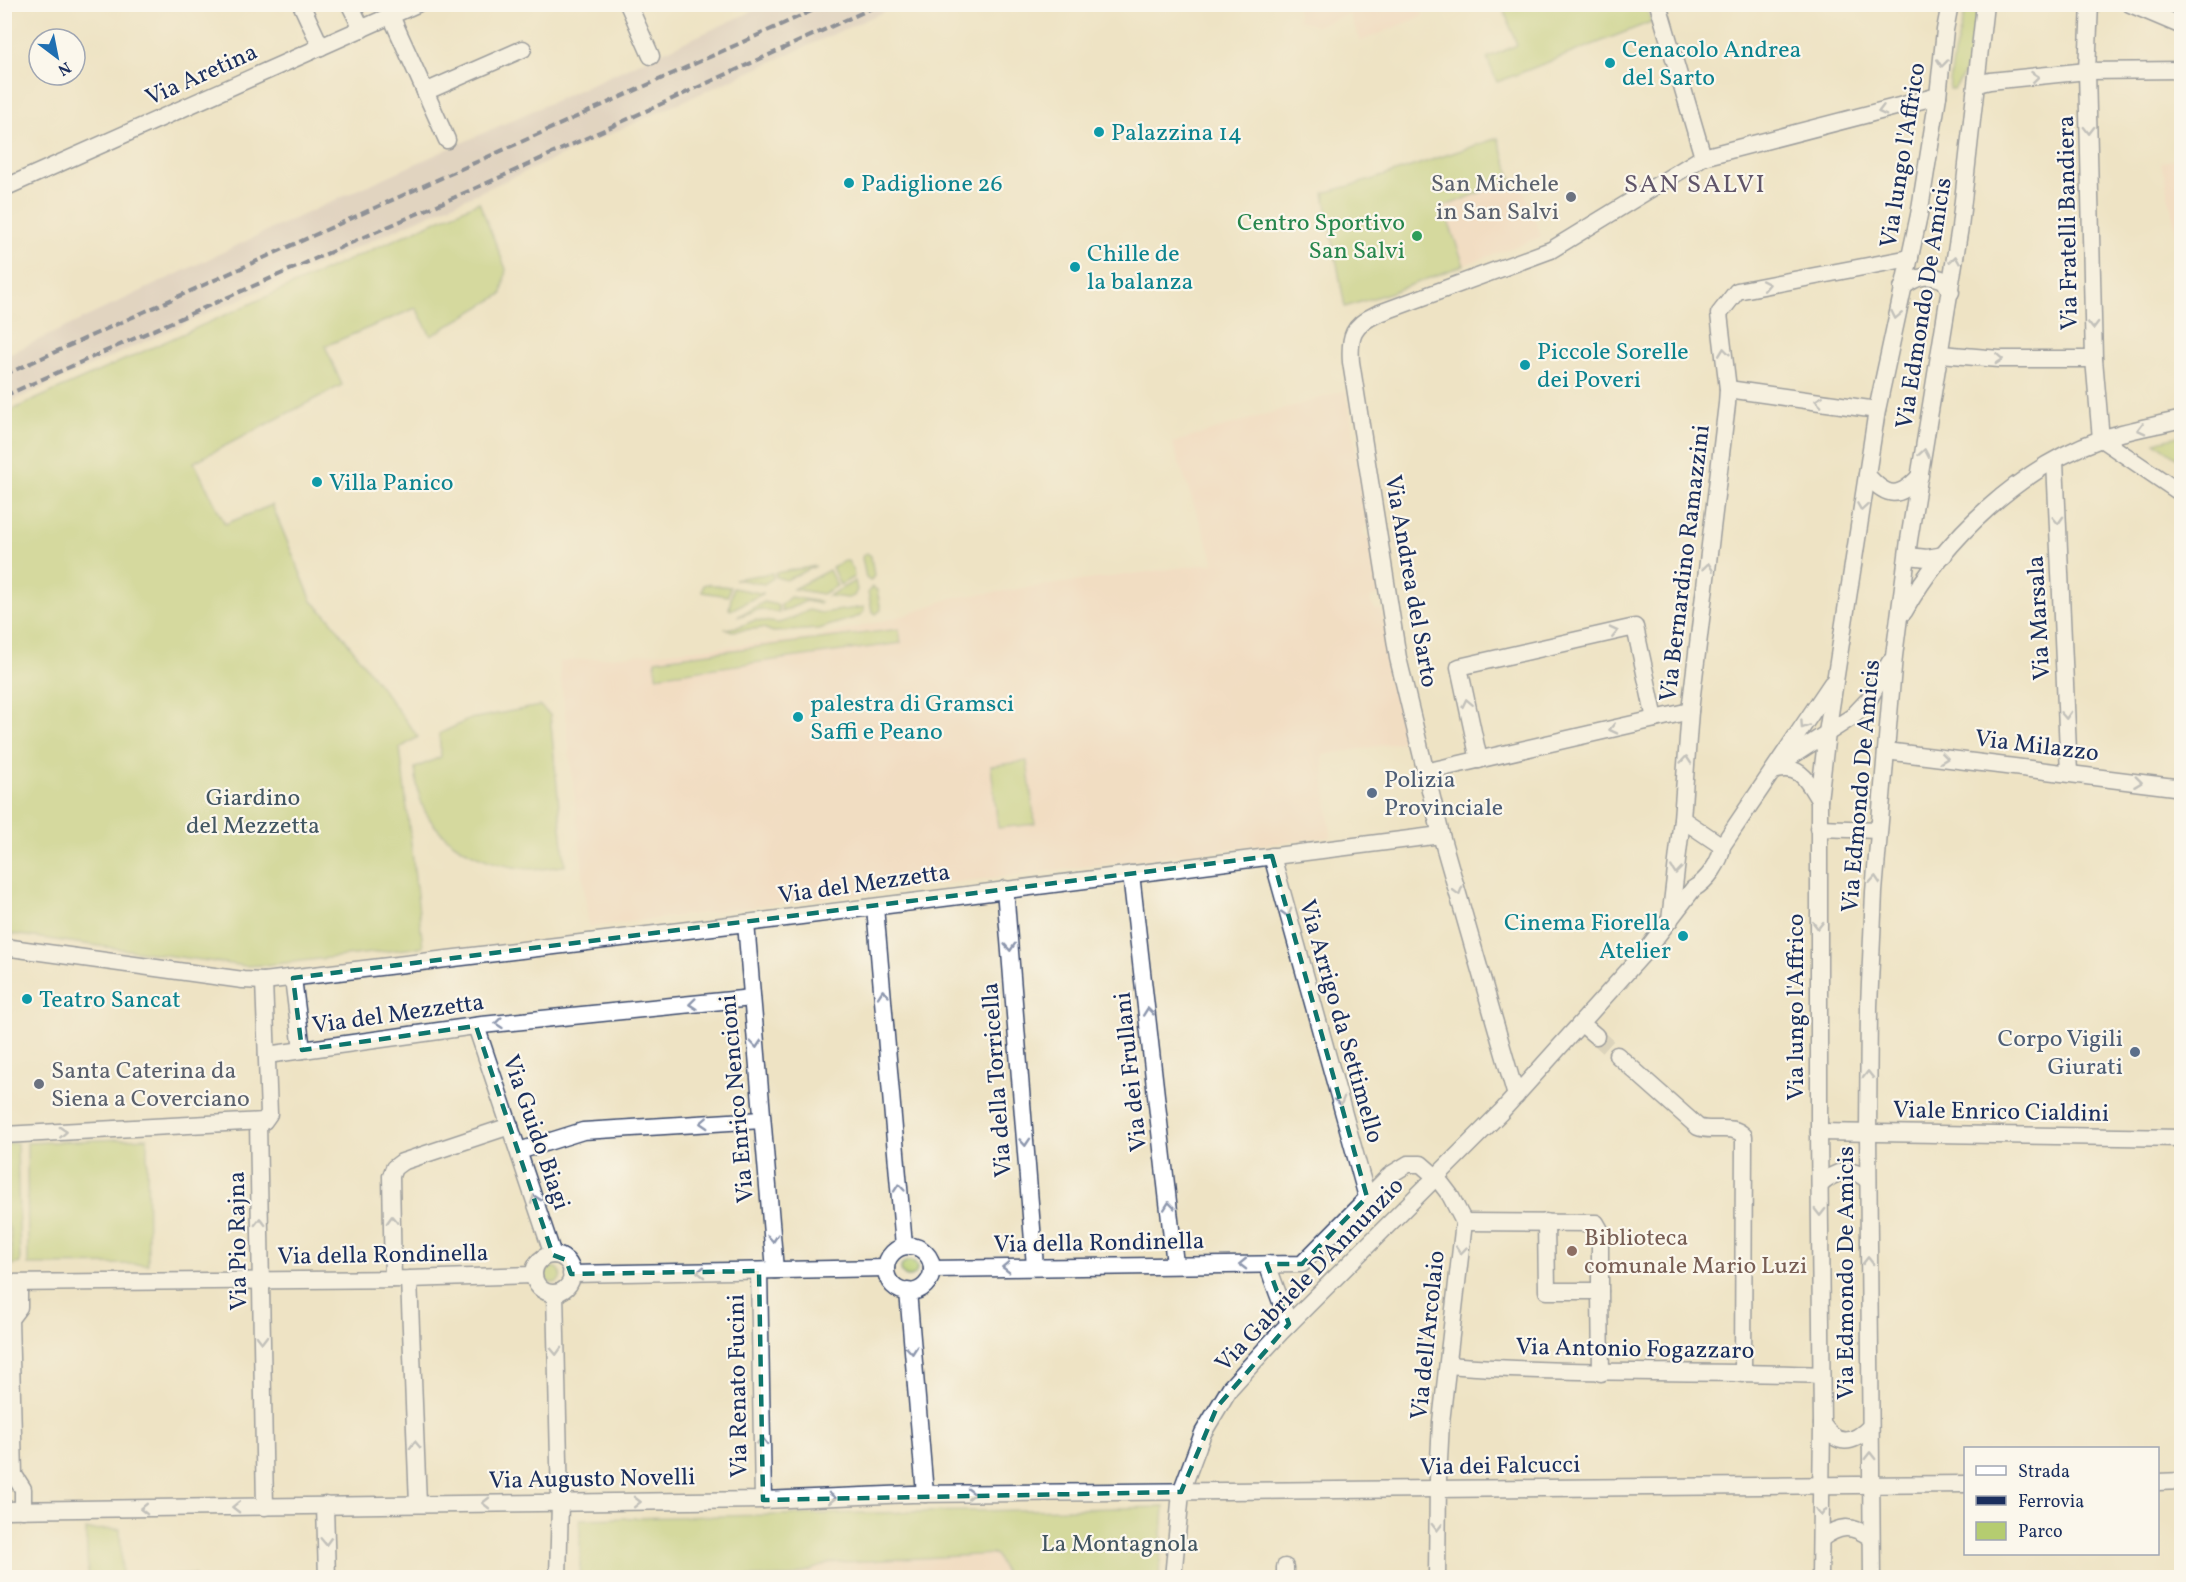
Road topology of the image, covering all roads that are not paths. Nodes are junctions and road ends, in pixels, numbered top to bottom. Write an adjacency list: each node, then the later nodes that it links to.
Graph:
1 (301, 4): 15 (street)
2 (357, 4): 13 (street)
3 (417, 4): 11 (street, Via Aretina)
4 (628, 4): 17 (street)
5 (1658, 4): 24 (street)
6 (1950, 4): 14 (street, Via lungo l'Affrico)
7 (1957, 4): 14 (street, Via lungo l'Affrico)
8 (1985, 4): 20 (street, Via Edmondo De Amicis)
9 (2090, 4): 19 (street, Via Fratelli Bandiera)
10 (2130, 4): 12 (street)
11 (391, 16): 13 (street, Via Aretina); 21 (street)
12 (2181, 26)
13 (362, 29): 15 (street, Via Aretina)
14 (1945, 30): 22 (street, Via lungo l'Affrico, one-way to 22)
15 (321, 46): 25 (street, Via Aretina)
16 (523, 49): 21 (street)
17 (651, 56)
18 (2181, 70): 19 (street)
19 (2087, 72): 20 (street, one-way to 19); 30 (street, Via Fratelli Bandiera, one-way to 30)
20 (1977, 84): 28 (street, Via Edmondo De Amicis, one-way to 20)
21 (425, 92): 23 (street)
22 (1938, 96): 24 (street, Via Andrea del Sarto, one-way to 24); 26 (street, Via lungo l'Affrico)
23 (447, 140)
24 (1702, 152): 49 (street, Via Andrea del Sarto)
25 (4, 188)
26 (1910, 258): 27 (street, Via lungo l'Affrico); 31 (street, Via Bernardino Ramazzini, one-way to 26)
27 (1902, 288): 28 (street, Via lungo l'Affrico); 32 (street, Via lungo l'Affrico, one-way to 32)
28 (1951, 292): 29 (street, Via Edmondo De Amicis)
29 (1941, 354): 30 (street, one-way to 30); 37 (street, Via Edmondo De Amicis, one-way to 29)
30 (2094, 359): 34 (street, Via Fratelli Bandiera)
31 (1728, 389): 32 (street, one-way to 31); 44 (street, Via Bernardino Ramazzini, one-way to 31)
32 (1877, 410): 36 (street, Via lungo l'Affrico)
33 (2181, 419): 34 (street, one-way to 34)
34 (2102, 439): 35 (street); 38 (street)
35 (2055, 461): 39 (street); 51 (street, Via Marsala, one-way to 51)
36 (1867, 475): 37 (street); 43 (street, Via lungo l'Affrico, one-way to 43)
37 (1920, 476): 40 (street, Via Edmondo De Amicis)
38 (2181, 494)
39 (1944, 555): 40 (street); 41 (street)
40 (1908, 556): 41 (street, Via Edmondo De Amicis)
41 (1898, 622): 42 (street, Via Edmondo De Amicis)
42 (1894, 656): 46 (street); 47 (street, Via Edmondo De Amicis)
43 (1836, 677): 46 (street, Via lungo l'Affrico); 50 (street, Via Gabriele D'Annunzio, one-way to 50)
44 (1690, 711): 45 (street); 54 (street, Via Bernardino Ramazzini, one-way to 44)
45 (1655, 719): 48 (street, one-way to 48); 48 (street, one-way to 45)
46 (1827, 733): 50 (street, Via Gabriele D'Annunzio); 53 (street, Via lungo l'Affrico)
47 (1886, 752): 51 (street, Via Milazzo, one-way to 51); 56 (street, Via Edmondo De Amicis)
48 (1479, 760): 49 (street)
49 (1425, 772): 57 (street, Via Andrea del Sarto)
50 (1773, 772): 53 (street); 58 (street, Via Gabriele D'Annunzio)
51 (2069, 773): 52 (street, Via Milazzo, one-way to 52)
52 (2181, 788)
53 (1819, 800): 55 (street, Via lungo l'Affrico)
54 (1682, 819): 58 (street); 63 (street, Via Bernardino Ramazzini, one-way to 63)
55 (1818, 828): 56 (street); 79 (street, Via lungo l'Affrico, one-way to 79)
56 (1879, 830): 80 (street, Via Edmondo De Amicis, one-way to 56)
57 (1441, 835): 59 (street, Via del Mezzetta); 75 (street, Via Andrea del Sarto, one-way to 75)
58 (1722, 846): 63 (street, Via Gabriele D'Annunzio)
59 (1272, 856): 60 (street, Via del Mezzetta); 87 (street, Via Arrigo da Settimello, one-way to 87)
60 (1131, 874): 61 (street, Via del Mezzetta); 92 (street, Via dei Frullani, one-way to 60)
61 (1005, 889): 62 (street, Via del Mezzetta); 95 (street, Via della Torricella, one-way to 95)
62 (875, 907): 64 (street, Via del Mezzetta); 90 (street, one-way to 62)
63 (1670, 921): 69 (street, Via Gabriele D'Annunzio)
64 (746, 923): 66 (street, Via del Mezzetta); 68 (street, Via Enrico Nencioni)
65 (7, 946): 67 (street, Via del Mezzetta)
66 (293, 978): 67 (street, Via del Mezzetta); 72 (street, Via del Mezzetta)
67 (264, 981): 73 (street, Via Pio Rajna)
68 (752, 998): 70 (street, Via del Mezzetta, one-way to 70); 76 (street, Via Enrico Nencioni, one-way to 76)
69 (1582, 1024): 71 (street); 75 (street, Via Gabriele D'Annunzio)
70 (476, 1026): 72 (street, Via del Mezzetta); 78 (street, Via Guido Biagi)
71 (1596, 1036)
72 (303, 1050): 73 (street, Via del Mezzetta)
73 (267, 1055): 77 (street, Via Pio Rajna)
74 (1617, 1055): 110 (street)
75 (1516, 1096): 84 (street, Via Gabriele D'Annunzio)
76 (762, 1120): 83 (street, one-way to 83); 98 (street, Via Enrico Nencioni, one-way to 98)
77 (258, 1122): 81 (street, one-way to 77); 102 (street, Via Pio Rajna, one-way to 77)
78 (510, 1126): 83 (street, Via Guido Biagi); 101 (street, one-way to 78)
79 (1819, 1132): 80 (street, Viale Enrico Cialdini); 86 (street, Via lungo l'Affrico)
80 (1868, 1133): 82 (street, Viale Enrico Cialdini); 85 (street, Via Edmondo De Amicis)
81 (4, 1135)
82 (2181, 1138)
83 (519, 1151): 91 (street, Via Guido Biagi, one-way to 83)
84 (1437, 1178): 87 (street, Via Gabriele D'Annunzio); 88 (street, Via dell'Arcolaio); 107 (street, Via Gabriele D'Annunzio)
85 (1868, 1181): 86 (street); 113 (street, Via Edmondo De Amicis, one-way to 85)
86 (1820, 1185): 111 (street, Via lungo l'Affrico, one-way to 111)
87 (1367, 1197): 94 (street, Via Gabriele D'Annunzio)
88 (1464, 1222): 89 (street); 108 (street, Via dell'Arcolaio, one-way to 108)
89 (1546, 1222): 105 (street); 105 (street)
90 (904, 1246): 96 (street); 97 (street)
91 (554, 1255): 99 (street); 100 (street)
92 (1175, 1264): 93 (street, Via della Rondinella, one-way to 92); 95 (street, Via della Rondinella)
93 (1267, 1264): 94 (street, Via della Rondinella); 107 (street)
94 (1302, 1264)
95 (1035, 1266): 97 (street, Via della Rondinella, one-way to 97)
96 (886, 1268): 98 (street); 104 (street)
97 (932, 1269): 104 (street)
98 (767, 1270): 99 (street, one-way to 99); 122 (street, Via Renato Fucini, one-way to 98)
99 (571, 1274): 106 (street)
100 (533, 1275): 101 (street, Via della Rondinella); 106 (street)
101 (401, 1279): 102 (street, Via della Rondinella); 124 (street, one-way to 101)
102 (261, 1280): 103 (street, Via della Rondinella); 126 (street, Via Pio Rajna, one-way to 126)
103 (9, 1287): 128 (street)
104 (908, 1291): 121 (street, one-way to 121)
105 (1600, 1291): 109 (street)
106 (555, 1293): 123 (street, one-way to 123)
107 (1289, 1324): 120 (street, Via Gabriele D'Annunzio)
108 (1448, 1365): 109 (street, Via Antonio Fogazzaro); 119 (street, Via dell'Arcolaio)
109 (1601, 1373): 110 (street, Via Antonio Fogazzaro)
110 (1743, 1374): 111 (street, Via Antonio Fogazzaro)
111 (1821, 1375): 112 (street, Via lungo l'Affrico)
112 (1822, 1424): 113 (street); 118 (street, Via lungo l'Affrico)
113 (1870, 1427): 117 (street, Via Edmondo De Amicis, one-way to 113)
114 (2181, 1481): 115 (street)
115 (2159, 1482)
116 (1964, 1484): 117 (street, Via dei Falcucci)
117 (1870, 1485): 118 (street, Via dei Falcucci); 129 (street, Via Edmondo De Amicis)
118 (1820, 1486): 119 (street, Via dei Falcucci); 130 (street, Via lungo l'Affrico, one-way to 130)
119 (1437, 1489): 120 (street, Via dei Falcucci); 134 (street, Via dell'Arcolaio, one-way to 134)
120 (1181, 1492): 121 (street, Via Augusto Novelli, one-way to 120); 133 (street, Via Gabriele D'Annunzio)
121 (925, 1494): 122 (street, Via Augusto Novelli, one-way to 121)
122 (764, 1500): 123 (street, Via Augusto Novelli, one-way to 122)
123 (560, 1503): 124 (street, Via Augusto Novelli, one-way to 124); 132 (street)
124 (418, 1504): 125 (street, Via Augusto Novelli)
125 (325, 1505): 126 (street, Via Augusto Novelli); 131 (street, one-way to 131)
126 (265, 1507): 128 (street, Via Augusto Novelli, one-way to 128)
127 (4, 1510): 128 (street, Via Augusto Novelli)
128 (23, 1510)
129 (1870, 1538): 130 (street); 136 (street, Via Edmondo De Amicis)
130 (1821, 1539): 135 (street, Via lungo l'Affrico)
131 (327, 1578)
132 (558, 1578)
133 (1173, 1578)
134 (1437, 1578)
135 (1820, 1578)
136 (1872, 1578)

